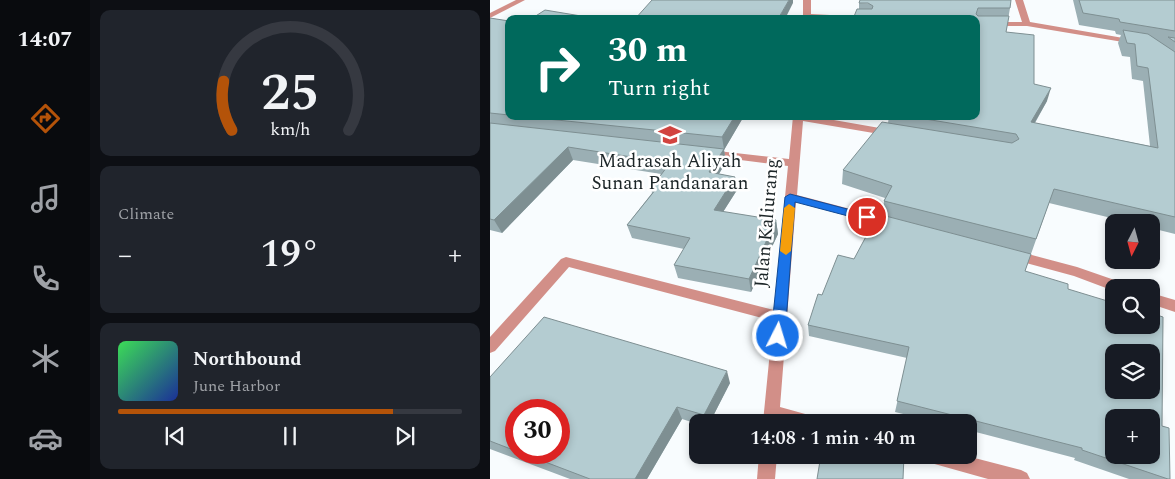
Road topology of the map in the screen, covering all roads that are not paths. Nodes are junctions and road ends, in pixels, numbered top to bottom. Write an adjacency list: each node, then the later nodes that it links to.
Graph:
1 (521, 0): 5 (street)
2 (807, 0): 4 (street)
3 (1019, 0): 7 (street)
4 (807, 15)
5 (490, 16)
6 (980, 24): 7 (street)
7 (1027, 24): 8 (street)
8 (1144, 43)
9 (798, 120): 13 (street, Jalan Kaliurang)
10 (821, 120): 11 (street)
11 (903, 134)
12 (696, 152): 13 (street)
13 (794, 163): 14 (street, Jalan Kaliurang)
14 (790, 197): 15 (street); 20 (street, Jalan Kaliurang)
15 (905, 227)
16 (1000, 252): 17 (street)
17 (1105, 282)
18 (1160, 301): 19 (street)
19 (1175, 306)
20 (780, 317): 21 (street); 22 (street, Jalan Kaliurang)
21 (490, 347)
22 (771, 414)
23 (767, 464): 25 (street)
24 (965, 464): 26 (street)
25 (766, 479)
26 (1021, 479)

